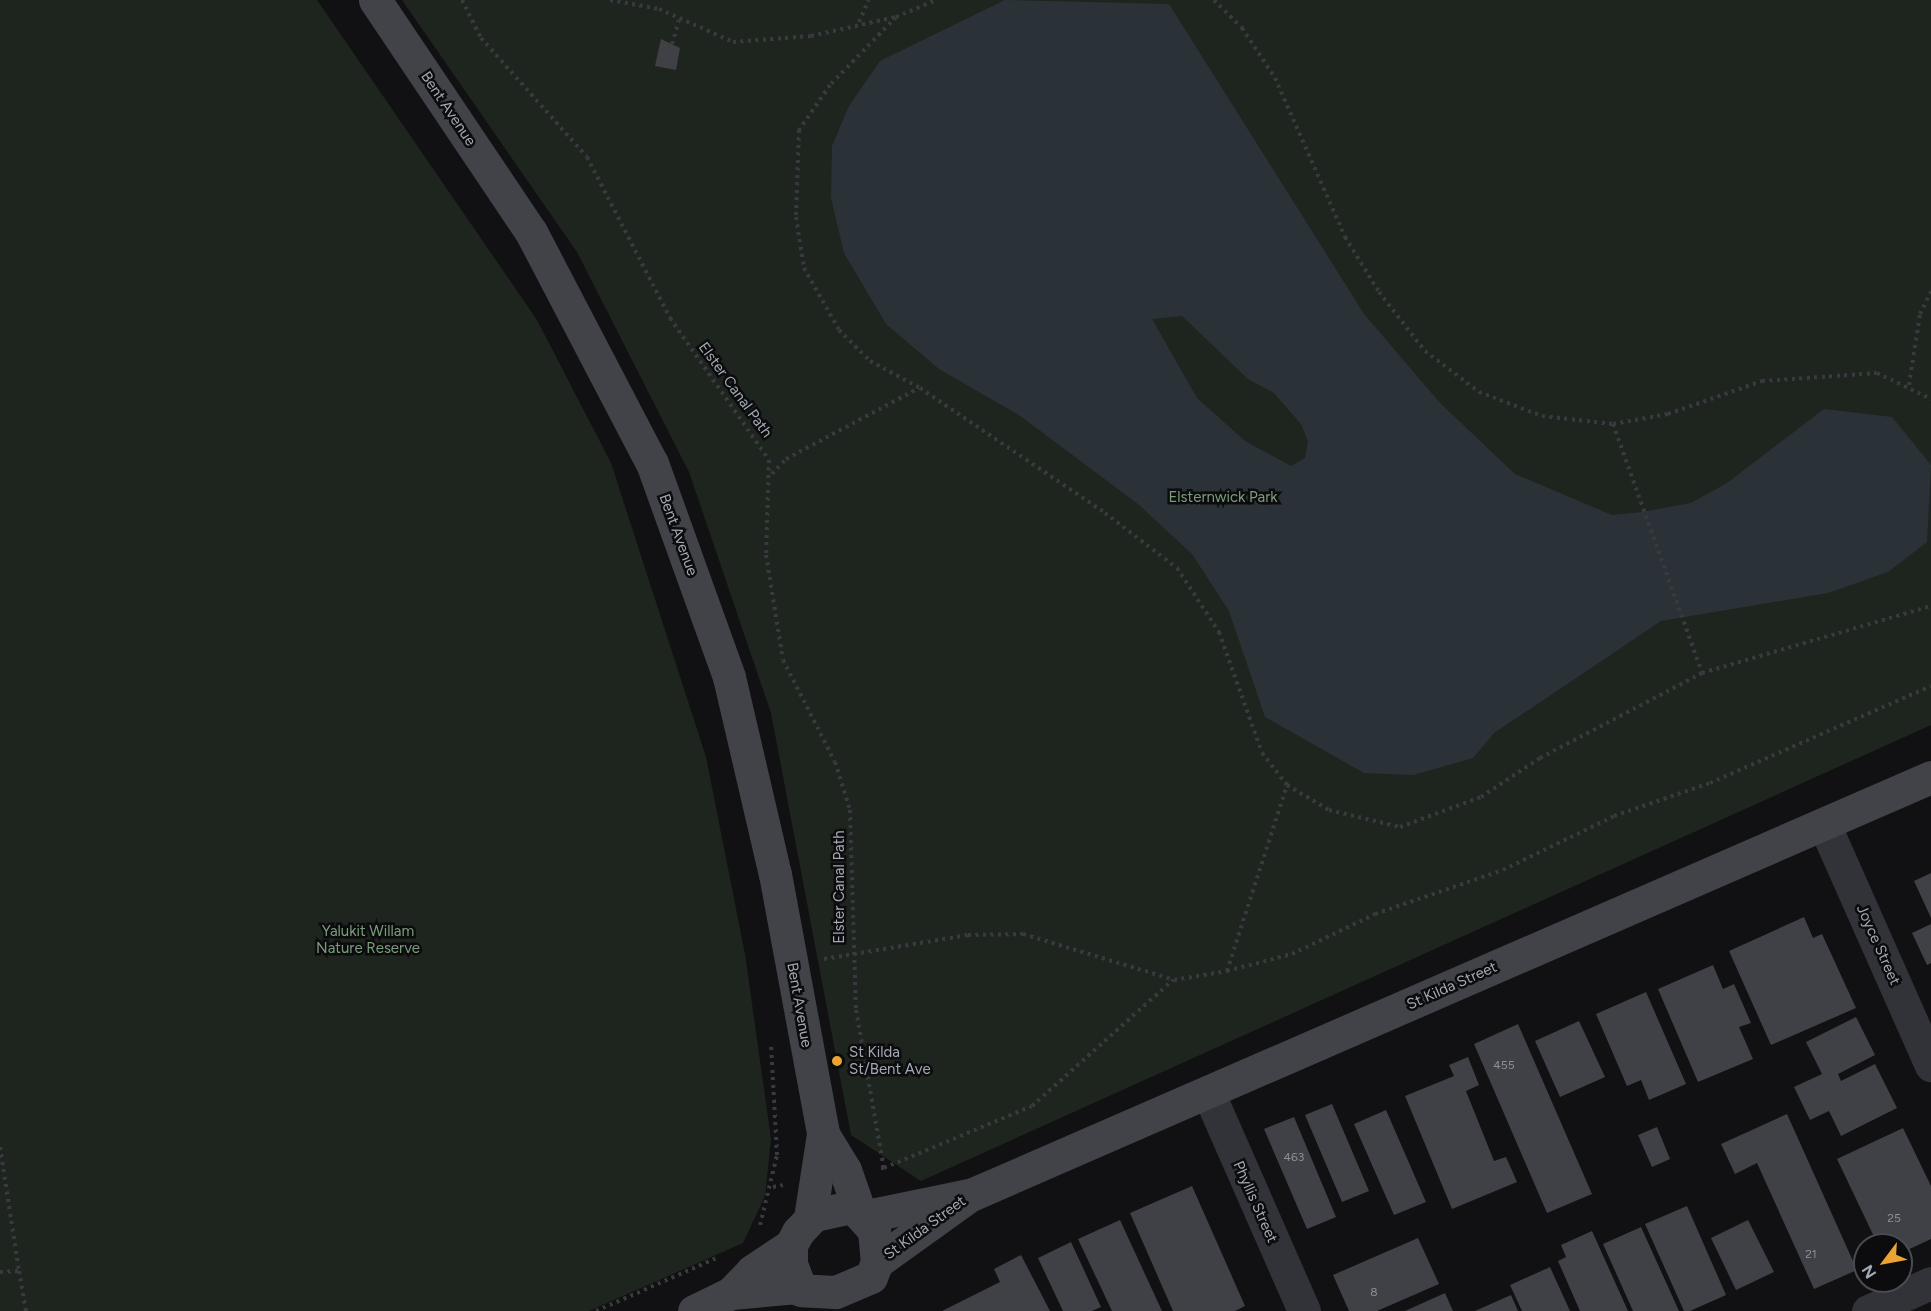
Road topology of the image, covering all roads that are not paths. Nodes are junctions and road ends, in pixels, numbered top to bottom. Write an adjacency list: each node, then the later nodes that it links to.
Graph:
1 (375, 0): 6 (main road, Bent Avenue)
2 (1931, 777): 3 (main road, St Kilda Street)
3 (1824, 824): 4 (street, Joyce Street); 5 (main road, St Kilda Street)
4 (1931, 1065)
5 (1208, 1092): 7 (main road, St Kilda Street); 16 (street, Phyllis Street)
6 (823, 1134): 8 (main road, Bent Avenue); 9 (main road, Bent Avenue)
7 (973, 1194): 8 (main road, St Kilda Street); 12 (main road, St Kilda Street)
8 (863, 1213): 9 (main road, St Kilda Street); 12 (main road, Bent Avenue)
9 (810, 1218): 10 (main road)
10 (791, 1245): 13 (main road); 14 (main road)
11 (1931, 1283): 17 (street)
12 (863, 1286): 14 (main road)
13 (731, 1293): 14 (main road); 15 (main road)
14 (804, 1297)
15 (693, 1311)
16 (1304, 1311)
17 (1868, 1311)

